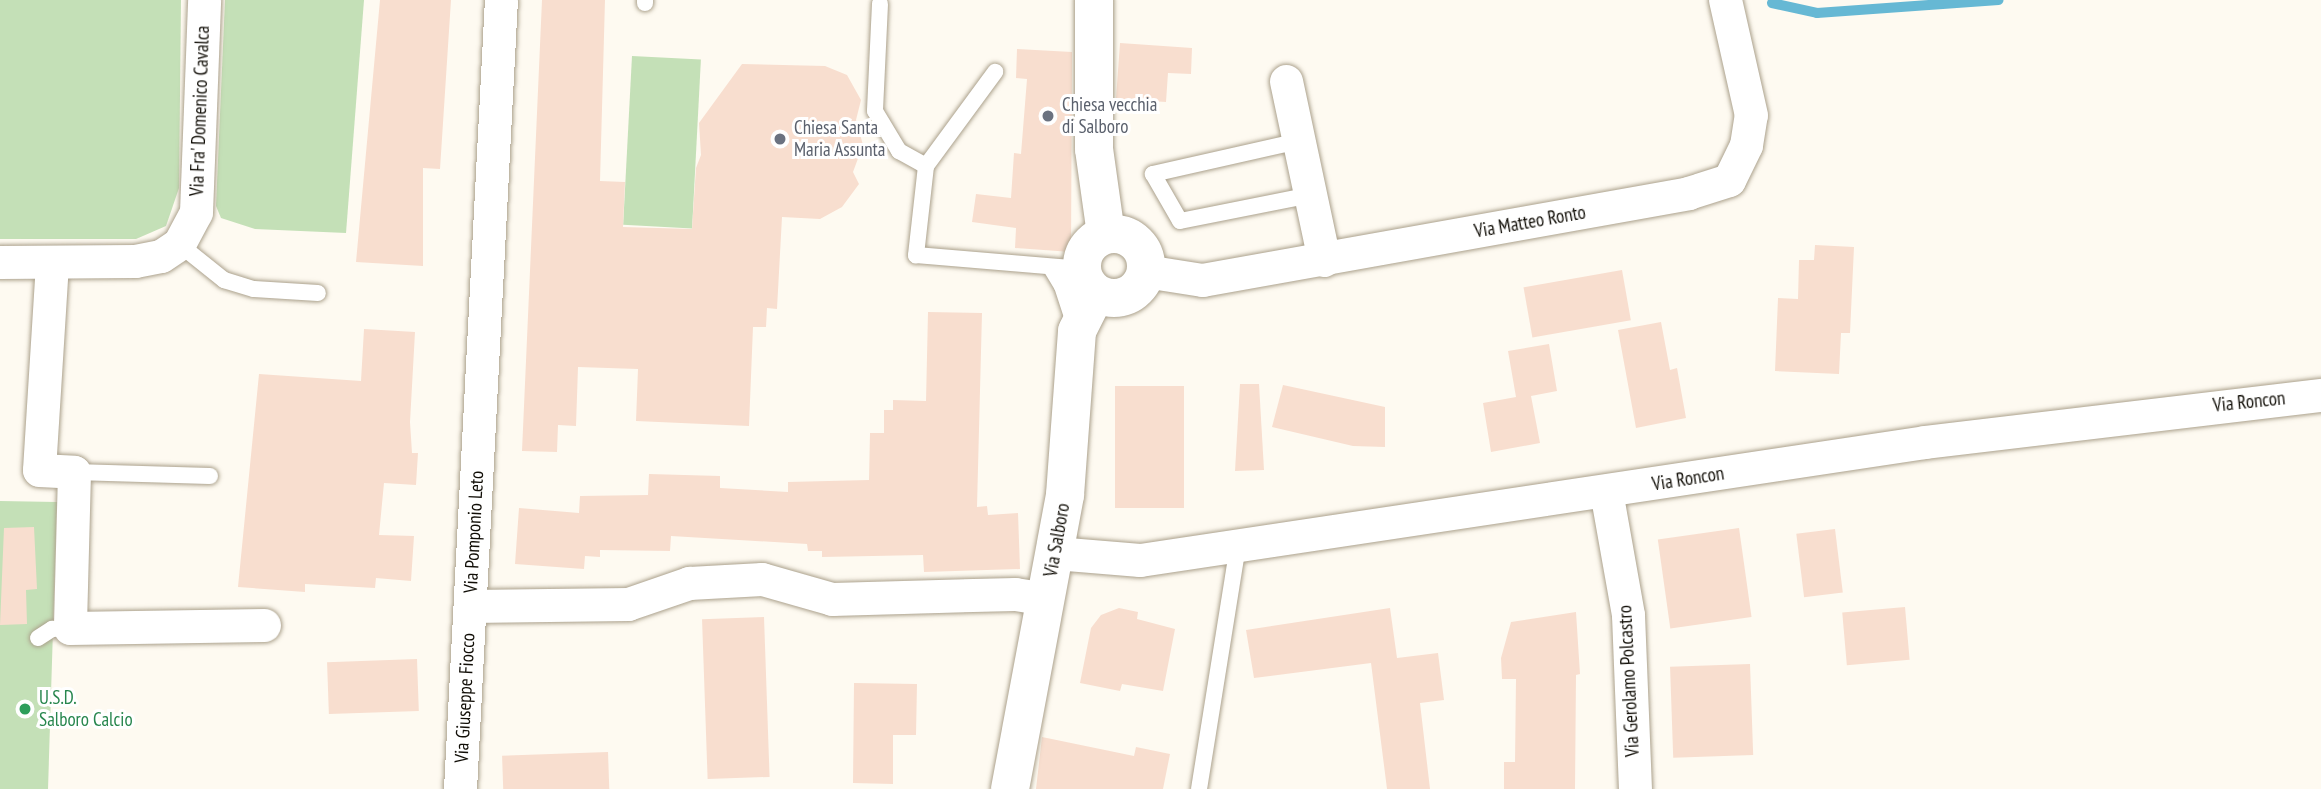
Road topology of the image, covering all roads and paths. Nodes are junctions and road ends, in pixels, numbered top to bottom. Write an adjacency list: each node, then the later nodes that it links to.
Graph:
1 (204, 0): 12 (street, Via Fra' Domenico Cavalca)
2 (501, 0): 27 (street, Via Pomponio Leto)
3 (1094, 0): 11 (street)
4 (1725, 0): 13 (street, Via Matteo Ronto)
5 (880, 4): 9 (lane)
6 (995, 72): 9 (lane)
7 (1286, 81): 8 (street)
8 (1299, 141): 10 (street); 10 (lane)
9 (926, 166): 17 (lane)
10 (1311, 195): 13 (street)
11 (1106, 234): 16 (street); 17 (street, Via Salboro)
12 (180, 244): 15 (street); 18 (lane)
13 (1324, 260): 16 (street, Via Matteo Ronto)
14 (0, 262): 15 (street)
15 (52, 262): 21 (street)
16 (1145, 271): 17 (street)
17 (1076, 277): 19 (street, Via Salboro); 19 (lane)
18 (318, 293)
19 (1077, 331): 25 (street, Via Salboro)
20 (2321, 395): 23 (street, Via Roncon)
21 (74, 472): 22 (lane); 29 (street)
22 (210, 476)
23 (1606, 491): 24 (street, Via Roncon); 34 (street, Via Gerolamo Polcastro)
24 (1238, 545): 25 (street, Via Roncon); 33 (lane)
25 (1055, 553): 26 (street, Via Salboro)
26 (1047, 599): 27 (street, Via Pomponio Leto); 32 (street, Via Salboro)
27 (470, 606): 31 (street, Via Giuseppe Fiocco)
28 (264, 625): 29 (street)
29 (70, 628): 30 (lane)
30 (38, 638)
31 (460, 789)
32 (1010, 789)
33 (1199, 789)
34 (1635, 789)

